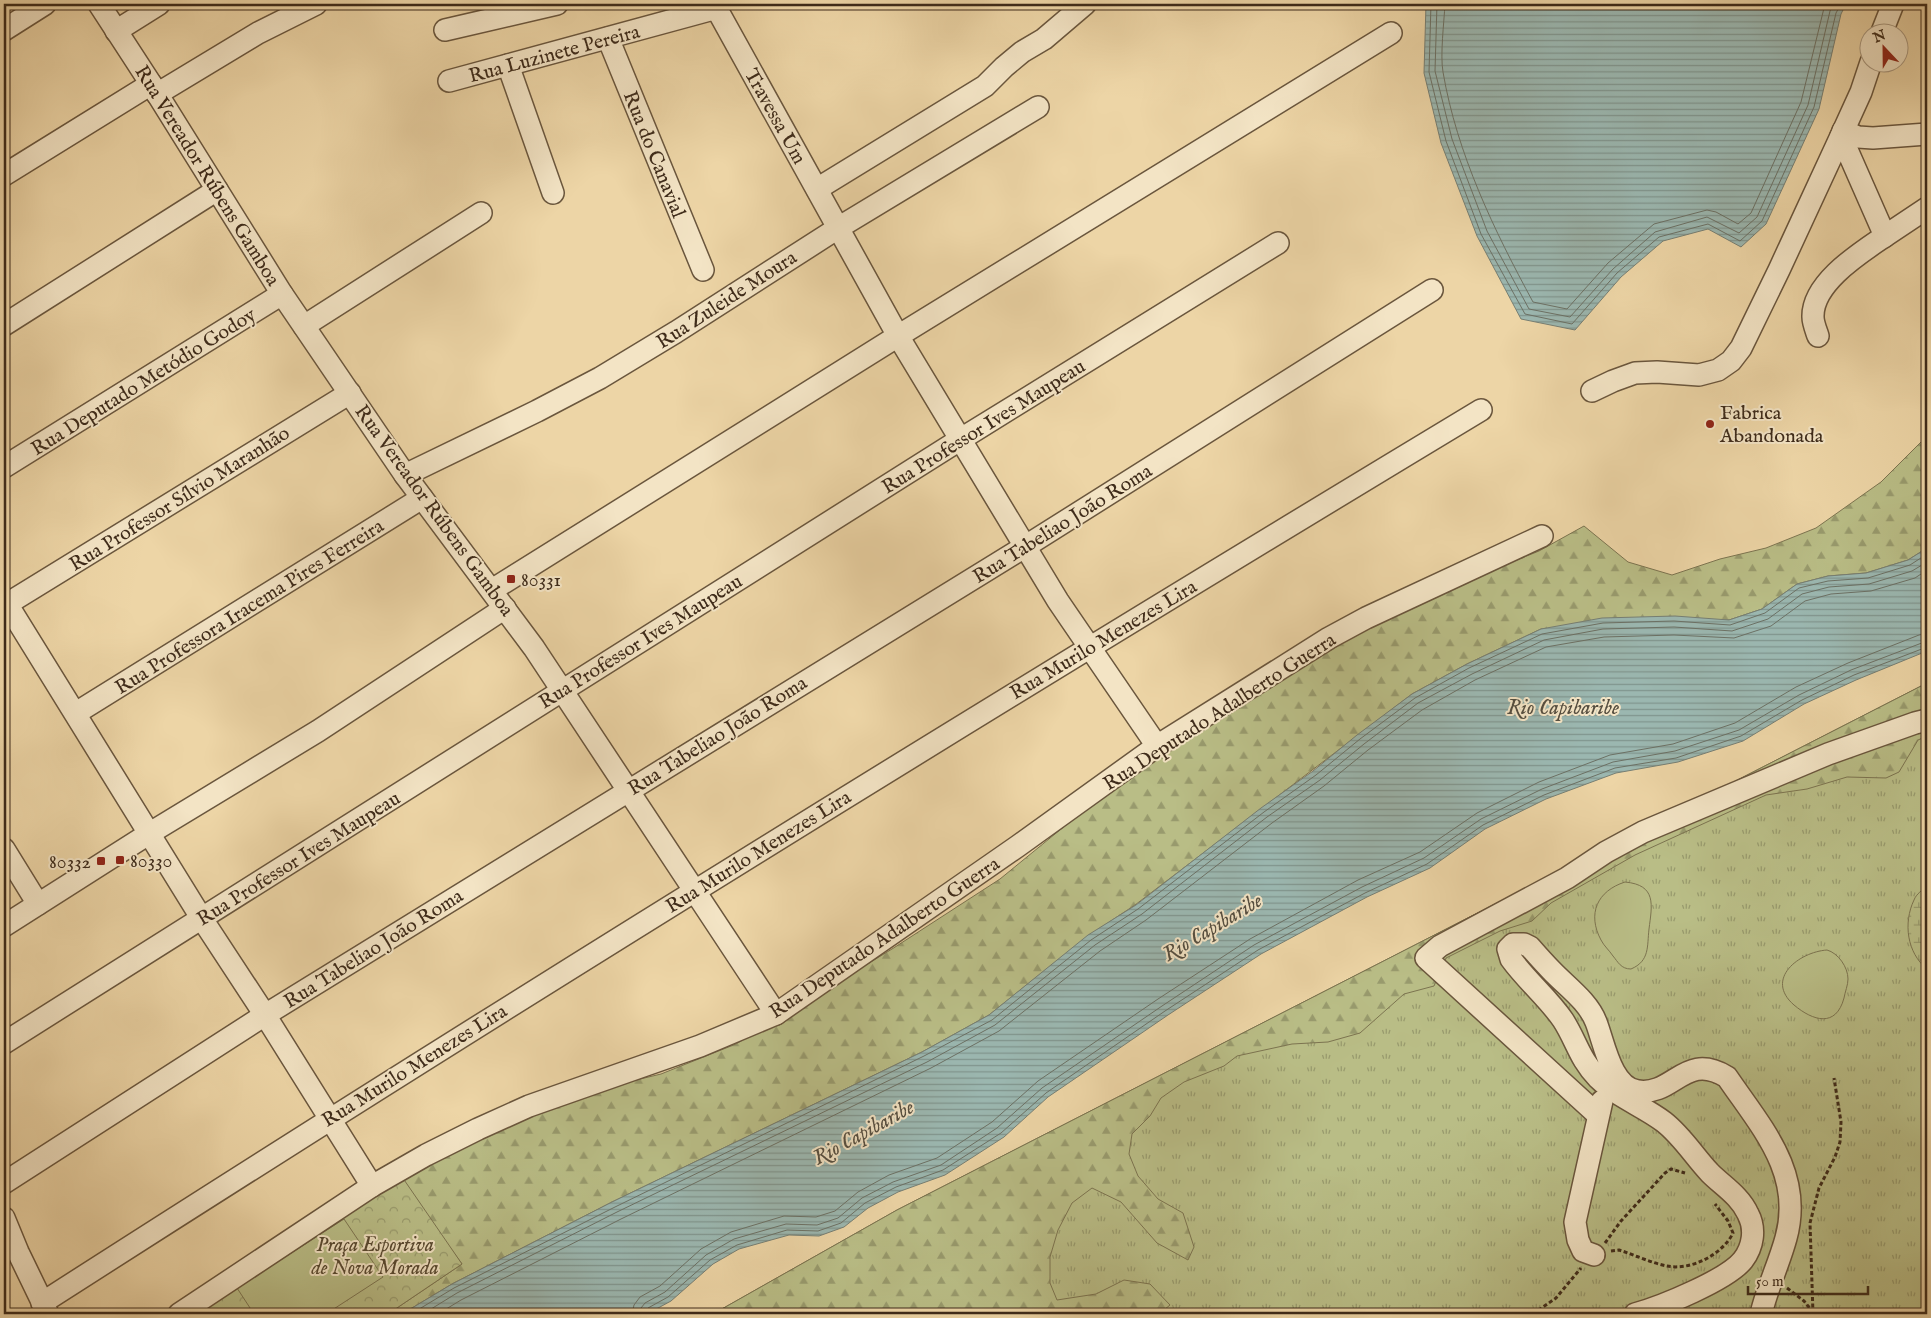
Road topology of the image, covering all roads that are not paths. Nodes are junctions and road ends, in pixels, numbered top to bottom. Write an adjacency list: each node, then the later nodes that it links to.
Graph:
1 (45, 4): 10 (street)
2 (99, 4): 12 (street, Rua Vereador Rúbens Gamboa)
3 (159, 4): 12 (street)
4 (316, 4): 18 (street)
5 (557, 4): 11 (street)
6 (1085, 4): 23 (street)
7 (1893, 4): 9 (street)
8 (716, 6): 14 (street, Rua Luzinete Pereira); 23 (street, Travessa Um)
9 (1886, 22)
10 (4, 30)
11 (445, 30)
12 (116, 31): 18 (street, Rua Vereador Rúbens Gamboa)
13 (1391, 33): 36 (street)
14 (608, 38): 15 (street, Rua Luzinete Pereira); 31 (street, Rua do Canavial)
15 (508, 65): 17 (street, Rua Luzinete Pereira); 25 (street)
16 (1868, 72): 20 (street)
17 (449, 81)
18 (154, 89): 22 (street); 24 (street, Rua Vereador Rúbens Gamboa)
19 (1038, 107): 28 (street, Rua Zuleide Moura)
20 (1842, 134): 21 (street); 29 (street); 38 (street)
21 (1927, 134)
22 (4, 175)
23 (817, 189): 28 (street, Travessa Um)
24 (217, 190): 33 (street, Rua Vereador Rúbens Gamboa); 34 (street)
25 (553, 193)
26 (1927, 208): 29 (street)
27 (480, 213): 35 (street)
28 (838, 228): 36 (street, Travessa Um); 43 (street, Rua Zuleide Moura)
29 (1885, 236): 37 (street)
30 (1278, 242): 41 (street, Rua Professor Ives Maupeau)
31 (703, 270)
32 (1432, 290): 46 (street, Rua Tabeliao João Roma)
33 (282, 294): 35 (street, Rua Vereador Rúbens Gamboa); 42 (street, Rua Deputado Metódio Godoy)
34 (4, 326)
35 (304, 326): 39 (street, Rua Vereador Rúbens Gamboa)
36 (898, 336): 41 (street, Travessa Um); 47 (street)
37 (1818, 336)
38 (1592, 391)
39 (350, 393): 43 (street, Rua Vereador Rúbens Gamboa); 48 (street, Rua Professor Sílvio Maranhão)
40 (1481, 410): 50 (street, Rua Murilo Menezes Lira)
41 (961, 439): 46 (street, Travessa Um); 51 (street, Rua Professor Ives Maupeau)
42 (4, 468)
43 (405, 475): 44 (street, Rua Vereador Rúbens Gamboa)
44 (422, 498): 47 (street, Rua Vereador Rúbens Gamboa); 52 (street, Rua Professora Iracema Pires Ferreira)
45 (1542, 536): 54 (street, Rua Deputado Adalberto Guerra)
46 (1026, 546): 50 (street, Travessa Um); 55 (street, Rua Tabeliao João Roma)
47 (492, 590): 49 (street, Rua Vereador Rúbens Gamboa)
48 (5, 602): 52 (street)
49 (505, 608): 51 (street, Rua Vereador Rúbens Gamboa); 56 (street)
50 (1089, 646): 54 (street, Travessa Um); 58 (street, Rua Murilo Menezes Lira)
51 (563, 690): 55 (street, Rua Vereador Rúbens Gamboa); 60 (street, Rua Professor Ives Maupeau)
52 (76, 713): 56 (street)
53 (1927, 720): 66 (street)
54 (1157, 746): 62 (street, Rua Deputado Adalberto Guerra)
55 (628, 790): 58 (street, Rua Vereador Rúbens Gamboa); 63 (street, Rua Tabeliao João Roma)
56 (150, 833): 59 (street); 60 (street)
57 (4, 849): 59 (street)
58 (694, 890): 62 (street, Rua Vereador Rúbens Gamboa); 67 (street, Rua Murilo Menezes Lira)
59 (38, 904): 61 (street)
60 (202, 919): 63 (street); 64 (street, Rua Professor Ives Maupeau)
61 (4, 926)
62 (776, 1014): 69 (street, Rua Deputado Adalberto Guerra)
63 (265, 1015): 67 (street); 68 (street, Rua Tabeliao João Roma)
64 (4, 1043)
65 (1599, 1078): 66 (street); 74 (street); 75 (street)
66 (1598, 1115): 71 (street)
67 (330, 1118): 69 (street); 72 (street, Rua Murilo Menezes Lira)
68 (4, 1183)
69 (372, 1186): 73 (street, Rua Deputado Adalberto Guerra)
70 (4, 1218): 72 (street)
71 (1594, 1255)
72 (45, 1309)
73 (179, 1314)
74 (1635, 1314)
75 (1761, 1314)

